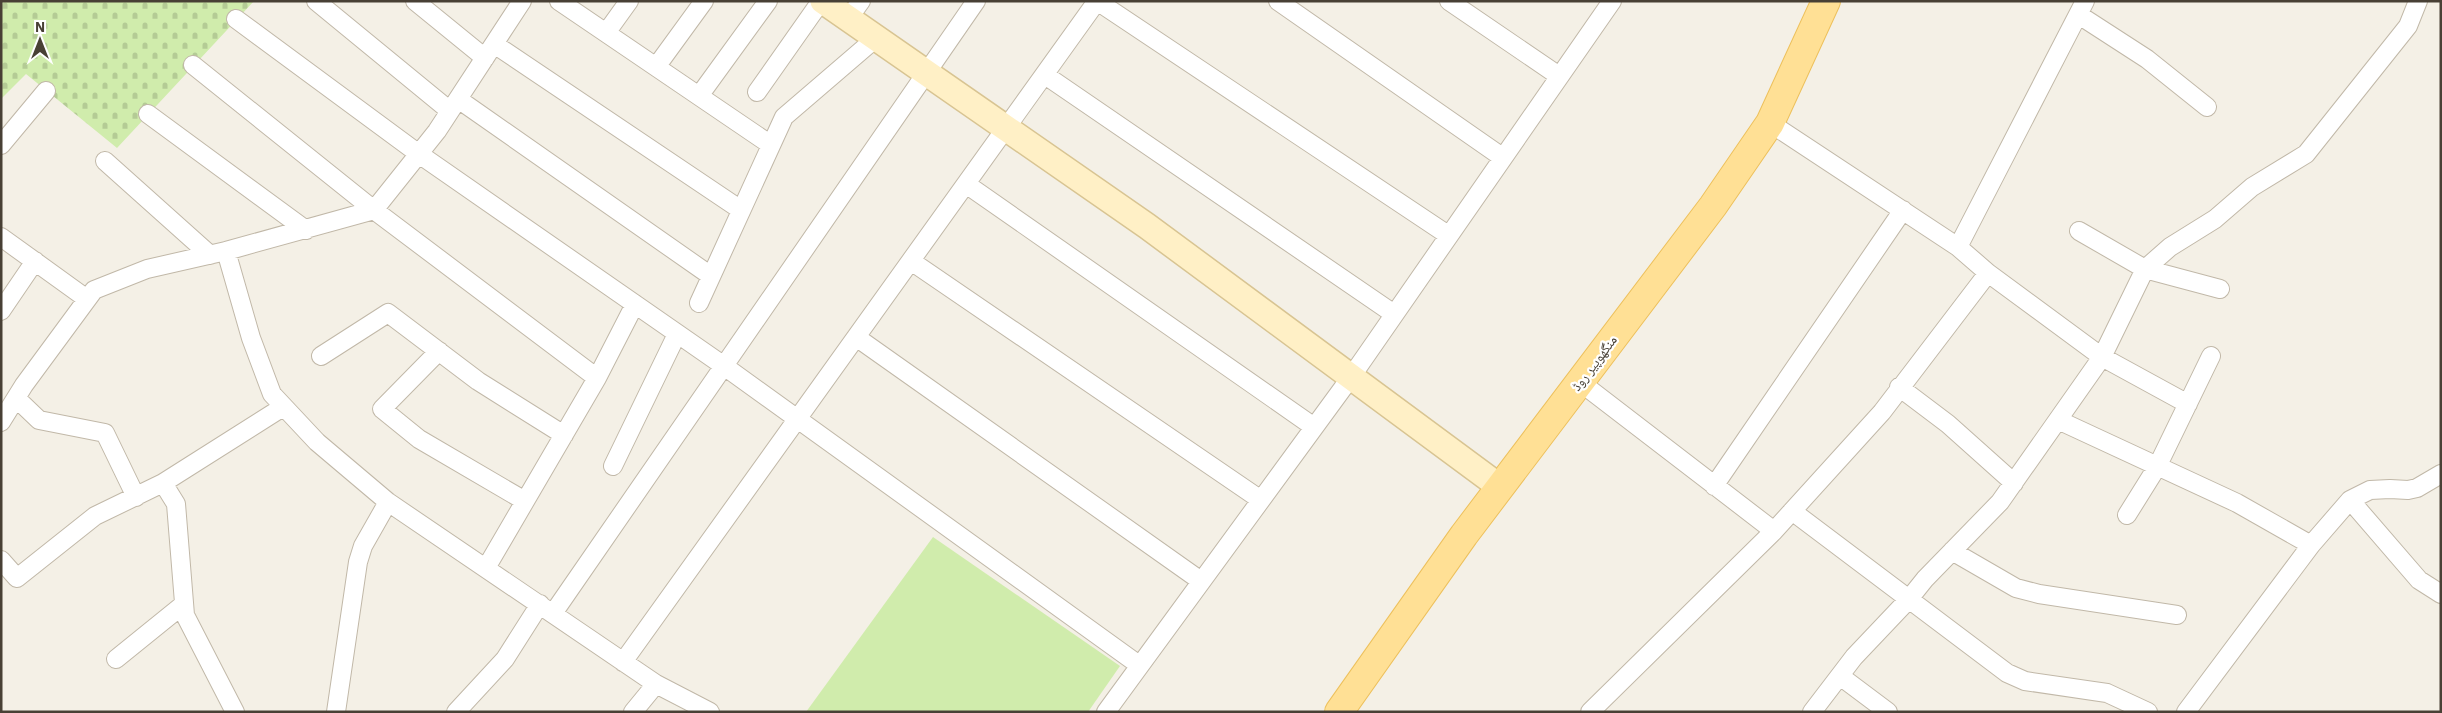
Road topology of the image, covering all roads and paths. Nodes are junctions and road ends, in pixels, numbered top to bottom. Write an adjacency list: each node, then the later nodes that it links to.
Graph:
1 (316, 1): 30 (street)
2 (415, 1): 21 (street)
3 (559, 1): 19 (street)
4 (629, 1): 19 (street)
5 (704, 1): 23 (street)
6 (768, 1): 29 (street)
7 (822, 1): 17 (street); 28 (street)
8 (976, 1): 24 (street)
9 (1097, 1): 25 (street); 46 (street)
10 (1278, 1): 38 (street)
11 (1449, 1): 26 (street)
12 (1612, 1): 26 (street)
13 (1826, 1): 33 (main road, منگھوپیر روڈ)
14 (2418, 1): 52 (street)
15 (521, 2): 21 (street)
16 (2082, 8): 31 (street); 48 (street)
17 (855, 10): 20 (street)
18 (236, 19): 37 (street)
19 (606, 33): 23 (street)
20 (876, 38): 24 (street); 36 (street)
21 (490, 51): 30 (street); 42 (street)
22 (193, 65): 41 (street)
23 (656, 67): 29 (street)
24 (925, 72): 34 (street); 67 (street)
25 (1044, 75): 34 (street); 60 (street)
26 (1559, 76): 38 (street)
27 (46, 91): 35 (street)
28 (757, 92)
29 (699, 96): 36 (street)
30 (454, 105): 37 (street); 54 (street)
31 (2207, 108)
32 (148, 114): 44 (street)
33 (1770, 123): 43 (street); 70 (main road, منگھوپیر روڈ)
34 (1007, 128): 40 (street); 68 (street)
35 (1, 145)
36 (771, 145): 42 (street)
37 (419, 154): 41 (street); 58 (street)
38 (1502, 157): 46 (street)
39 (105, 161): 49 (street)
40 (966, 184): 51 (street); 78 (street)
41 (374, 210): 44 (street); 69 (street)
42 (741, 210): 54 (street)
43 (1903, 210): 48 (street); 85 (street)
44 (306, 230): 49 (street)
45 (2079, 231): 52 (street)
46 (1448, 236): 60 (street)
47 (1, 238): 50 (street)
48 (1958, 247): 53 (street)
49 (218, 253): 56 (street); 74 (street)
50 (35, 261): 56 (street); 59 (street)
51 (911, 261): 62 (street); 88 (street)
52 (2146, 269): 55 (street); 66 (street)
53 (1988, 273): 66 (street); 71 (street)
54 (711, 276): 57 (street)
55 (2220, 289)
56 (88, 299): 72 (street)
57 (699, 303)
58 (635, 304): 61 (street); 69 (street)
59 (1, 311)
60 (1394, 314): 68 (street)
61 (677, 334): 67 (street); 80 (street)
62 (856, 337): 75 (street); 99 (street)
63 (438, 351): 64 (street); 79 (street); 90 (street)
64 (321, 356)
65 (2211, 356): 73 (street)
66 (2102, 357): 73 (street); 76 (street)
67 (724, 366): 75 (street); 103 (street)
68 (1351, 377): 78 (street); 86 (street)
69 (597, 378): 79 (street)
70 (1580, 382): 85 (street); 86 (main road, منگھوپیر روڈ)
71 (1899, 387): 83 (street); 92 (street)
72 (16, 398): 77 (street); 87 (street)
73 (2188, 404): 81 (street)
74 (283, 407): 84 (street); 91 (street)
75 (797, 419): 106 (street); 107 (street)
76 (2058, 420): 81 (street); 83 (street)
77 (1, 422)
78 (1314, 427): 88 (street)
79 (564, 434): 90 (street)
80 (612, 466)
81 (2157, 467): 93 (street); 95 (street)
82 (2441, 474): 89 (street)
83 (2014, 482): 96 (street)
84 (163, 483): 87 (street); 102 (street)
85 (1714, 486): 94 (street)
86 (1500, 487): 116 (main road, منگھوپیر روڈ)
87 (136, 498): 97 (street)
88 (1261, 500): 99 (street)
89 (2350, 500): 95 (street); 100 (street)
90 (525, 501): 98 (street)
91 (388, 502): 98 (street); 111 (street)
92 (1792, 511): 94 (street); 101 (street)
93 (2127, 515)
94 (1774, 531): 117 (street)
95 (2311, 546): 121 (street)
96 (1952, 551): 101 (street); 104 (street)
97 (1, 560)
98 (486, 568): 103 (street)
99 (1201, 581): 107 (street)
100 (2441, 594)
101 (1909, 599): 108 (street); 120 (street)
102 (184, 604): 105 (street); 110 (street)
103 (547, 608): 106 (street); 112 (street)
104 (2177, 615)
105 (116, 659)
106 (623, 662): 109 (street)
107 (1139, 665): 115 (street)
108 (1840, 676): 118 (street); 119 (street)
109 (656, 684): 113 (street); 114 (street)
110 (234, 712)
111 (336, 712)
112 (456, 712)
113 (633, 712)
114 (710, 712)
115 (1106, 712)
116 (1338, 712)
117 (1590, 712)
118 (1812, 712)
119 (1888, 712)
120 (2148, 712)
121 (2186, 712)

